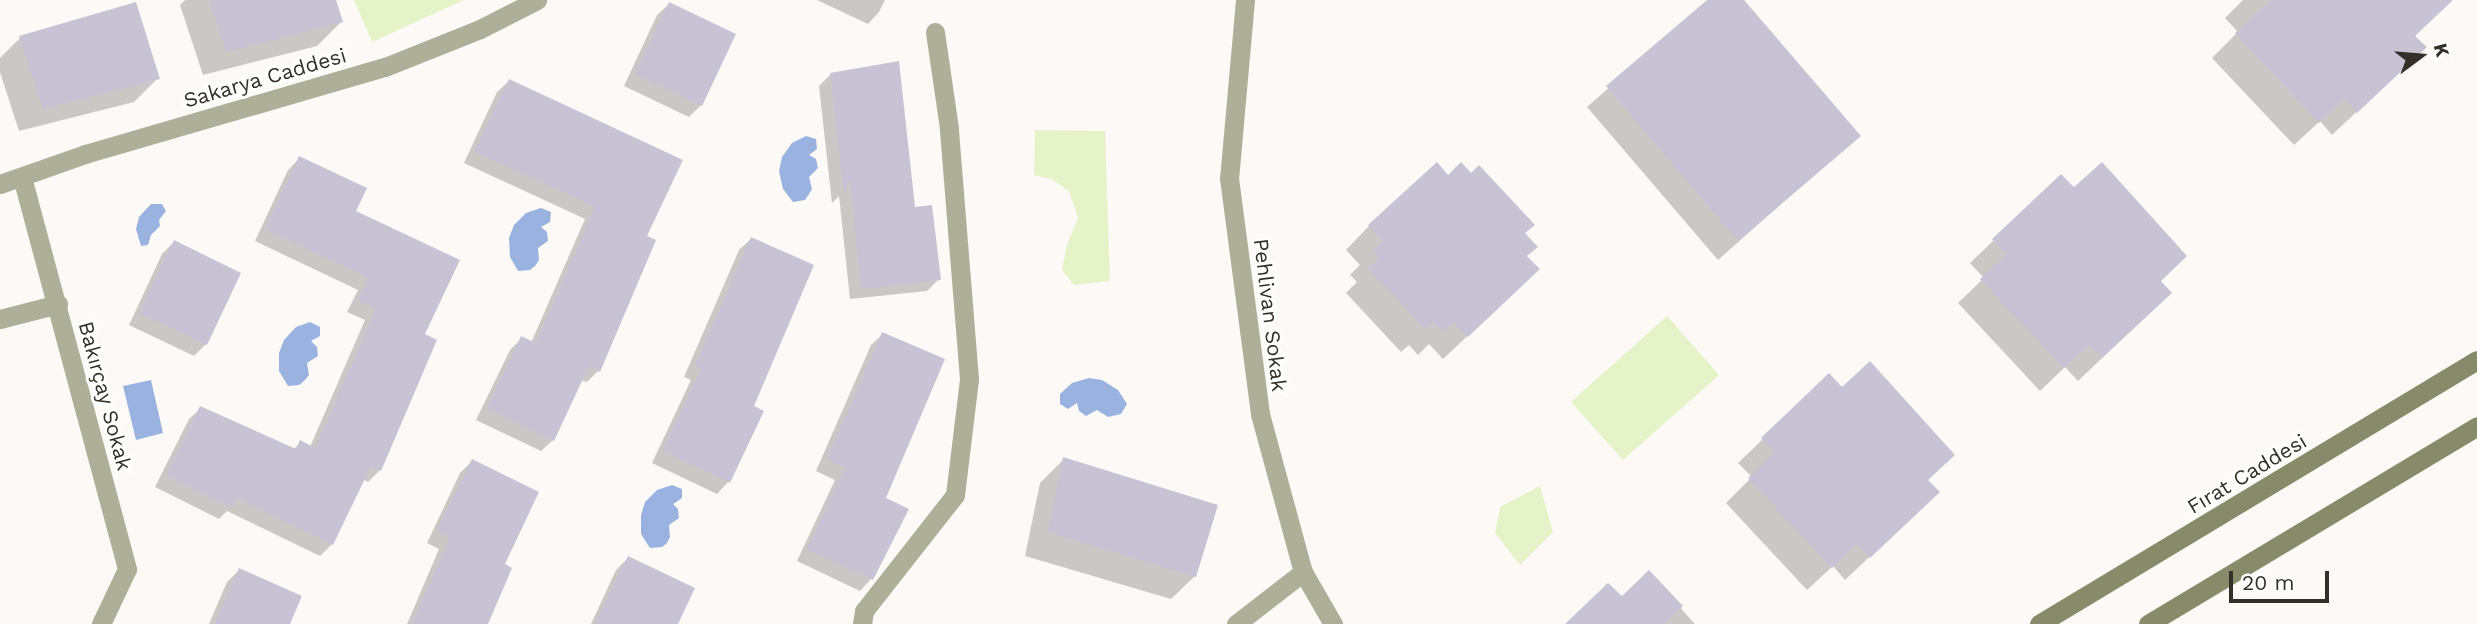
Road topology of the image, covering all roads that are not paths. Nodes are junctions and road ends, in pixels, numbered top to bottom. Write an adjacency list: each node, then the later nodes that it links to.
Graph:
1 (537, 0): 4 (street, Sakarya Caddesi)
2 (1245, 0): 10 (street, Pehlivan Sokak)
3 (935, 32): 12 (street)
4 (22, 177): 5 (street, Sakarya Caddesi); 6 (street, Bakırçay Sokak)
5 (0, 184)
6 (58, 304): 7 (street); 11 (street, Bakırçay Sokak)
7 (0, 319)
8 (2477, 360): 15 (main road, Fırat Caddesi)
9 (2477, 426): 16 (main road)
10 (1303, 572): 13 (street); 14 (street, Pehlivan Sokak)
11 (101, 624)
12 (862, 624)
13 (1236, 624)
14 (1333, 624)
15 (2039, 624)
16 (2148, 624)

